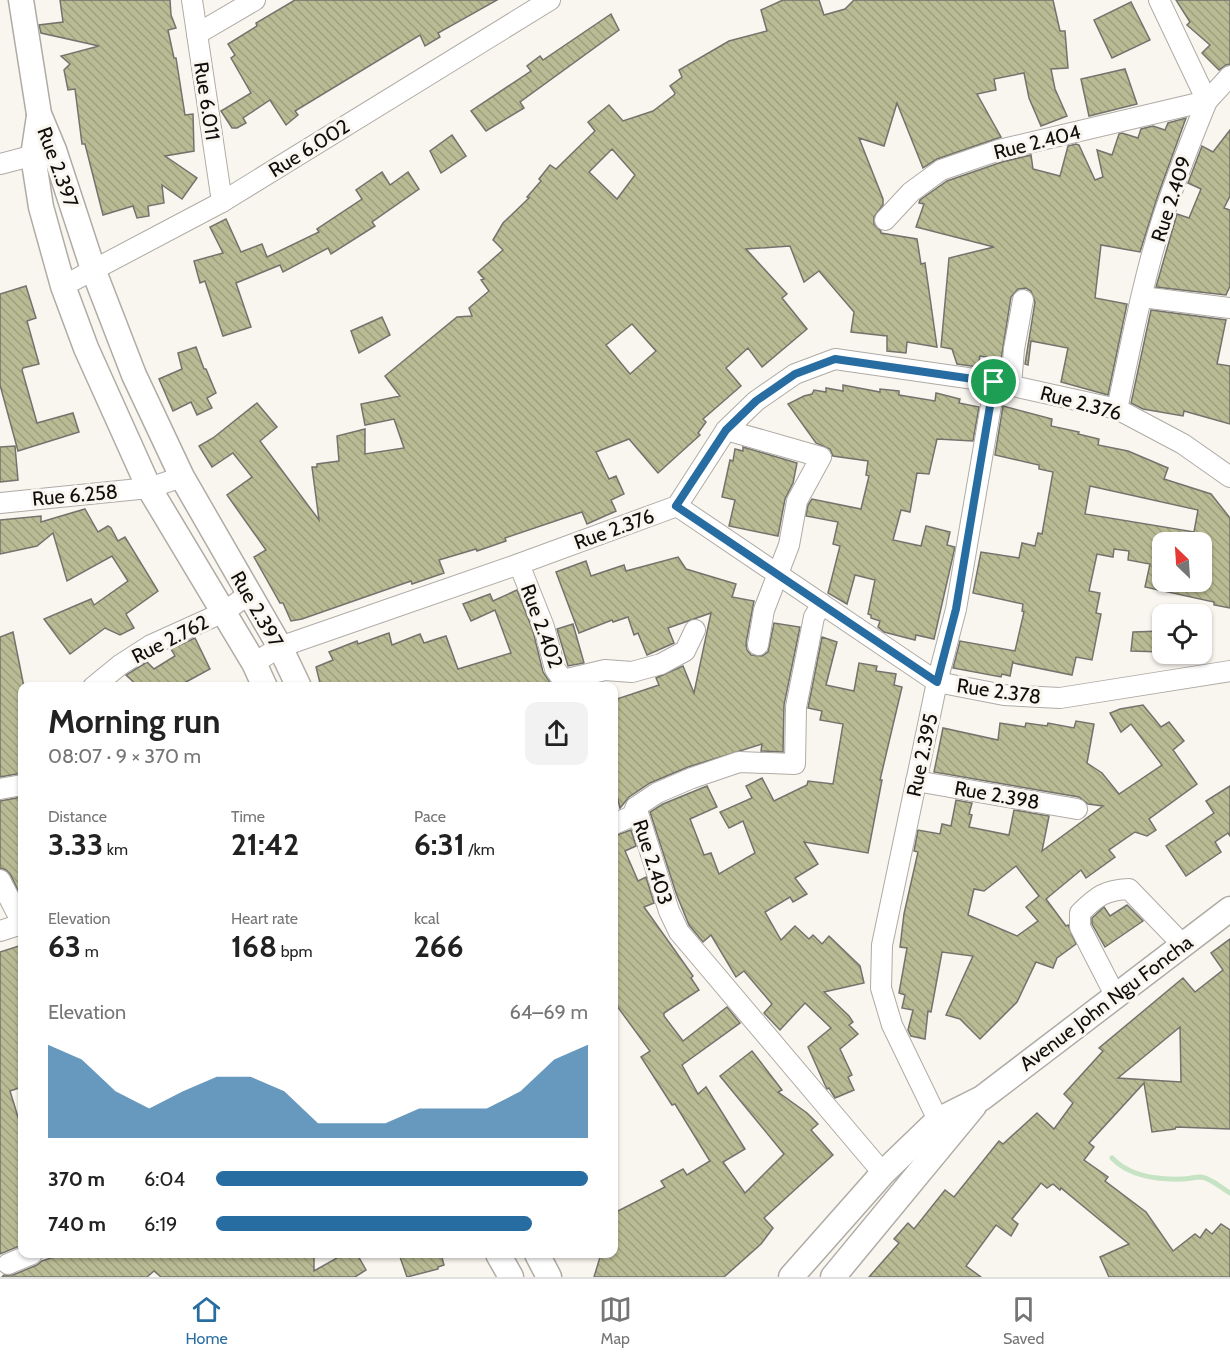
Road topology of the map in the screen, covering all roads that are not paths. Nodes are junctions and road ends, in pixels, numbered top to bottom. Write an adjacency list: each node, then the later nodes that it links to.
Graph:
1 (21, 0): 9 (main road, Rue 2.397)
2 (192, 0): 6 (street, Rue 6.011)
3 (255, 0): 6 (street)
4 (550, 0): 11 (street, Rue 6.002)
5 (1158, 0): 8 (street)
6 (197, 34): 11 (street, Rue 6.011)
7 (1230, 76): 8 (street)
8 (1207, 101): 12 (street, Rue 2.404); 15 (street, Rue 2.409)
9 (44, 153): 10 (street); 13 (main road, Rue 2.397); 14 (main road, Rue 2.397)
10 (0, 164)
11 (222, 202): 13 (street, Rue 6.002)
12 (885, 220)
13 (93, 269): 14 (street, Rue 6.002); 21 (main road, Rue 2.397)
14 (63, 286): 23 (main road, Rue 2.397)
15 (1142, 297): 17 (street); 19 (street, Rue 2.409)
16 (1023, 300): 18 (street, Rue 2.395)
17 (1230, 308)
18 (1003, 384): 19 (street, Rue 2.376); 20 (street, Rue 2.376); 39 (street, Rue 2.395)
19 (1117, 409): 22 (street, Rue 2.376)
20 (726, 430): 25 (street, Rue 2.376); 27 (street)
21 (182, 477): 23 (street, Rue 6.258); 28 (main road, Rue 2.397)
22 (1230, 477)
23 (149, 488): 24 (street, Rue 6.258); 30 (main road, Rue 2.397)
24 (0, 503)
25 (676, 506): 26 (street, Rue 2.376); 27 (street, Rue 2.378)
26 (519, 564): 31 (street, Rue 2.402); 33 (street, Rue 2.376)
27 (778, 575): 29 (street, Rue 2.378); 32 (street)
28 (249, 594): 30 (street, Rue 2.762); 33 (main road, Rue 2.397)
29 (822, 604): 39 (street, Rue 2.378); 43 (street, Rue 2.403)
30 (224, 612): 34 (main road, Rue 2.397); 36 (street, Rue 2.762)
31 (695, 630)
32 (758, 645)
33 (280, 647): 34 (street, Rue 2.376); 38 (main road, Rue 2.397)
34 (254, 663): 37 (main road, Rue 2.397)
35 (1230, 671): 39 (street, Rue 2.378)
36 (99, 682)
37 (263, 682)
38 (297, 682)
39 (937, 682): 40 (street, Rue 2.395)
40 (916, 781): 44 (street, Rue 2.398); 54 (street, Rue 2.395)
41 (18, 785): 42 (street)
42 (0, 789)
43 (636, 807): 45 (street); 55 (street, Rue 2.403)
44 (1077, 809)
45 (618, 822)
46 (0, 880): 48 (street)
47 (1230, 909): 51 (main road, Avenue John Ngu Foncha)
48 (18, 916)
49 (18, 925): 50 (street)
50 (0, 932)
51 (1183, 945): 52 (main road, Avenue John Ngu Foncha); 52 (street)
52 (1116, 997): 53 (main road, Avenue John Ngu Foncha)
53 (982, 1098): 54 (main road, Avenue John Ngu Foncha); 63 (main road, Avenue John Ngu Foncha)
54 (938, 1120): 55 (main road, Avenue John Ngu Foncha)
55 (883, 1173): 62 (main road, Avenue John Ngu Foncha)
56 (22, 1258): 59 (street)
57 (500, 1258): 60 (main road)
58 (539, 1258): 61 (main road)
59 (8, 1264)
60 (511, 1277)
61 (549, 1277)
62 (790, 1277)
63 (832, 1277)

